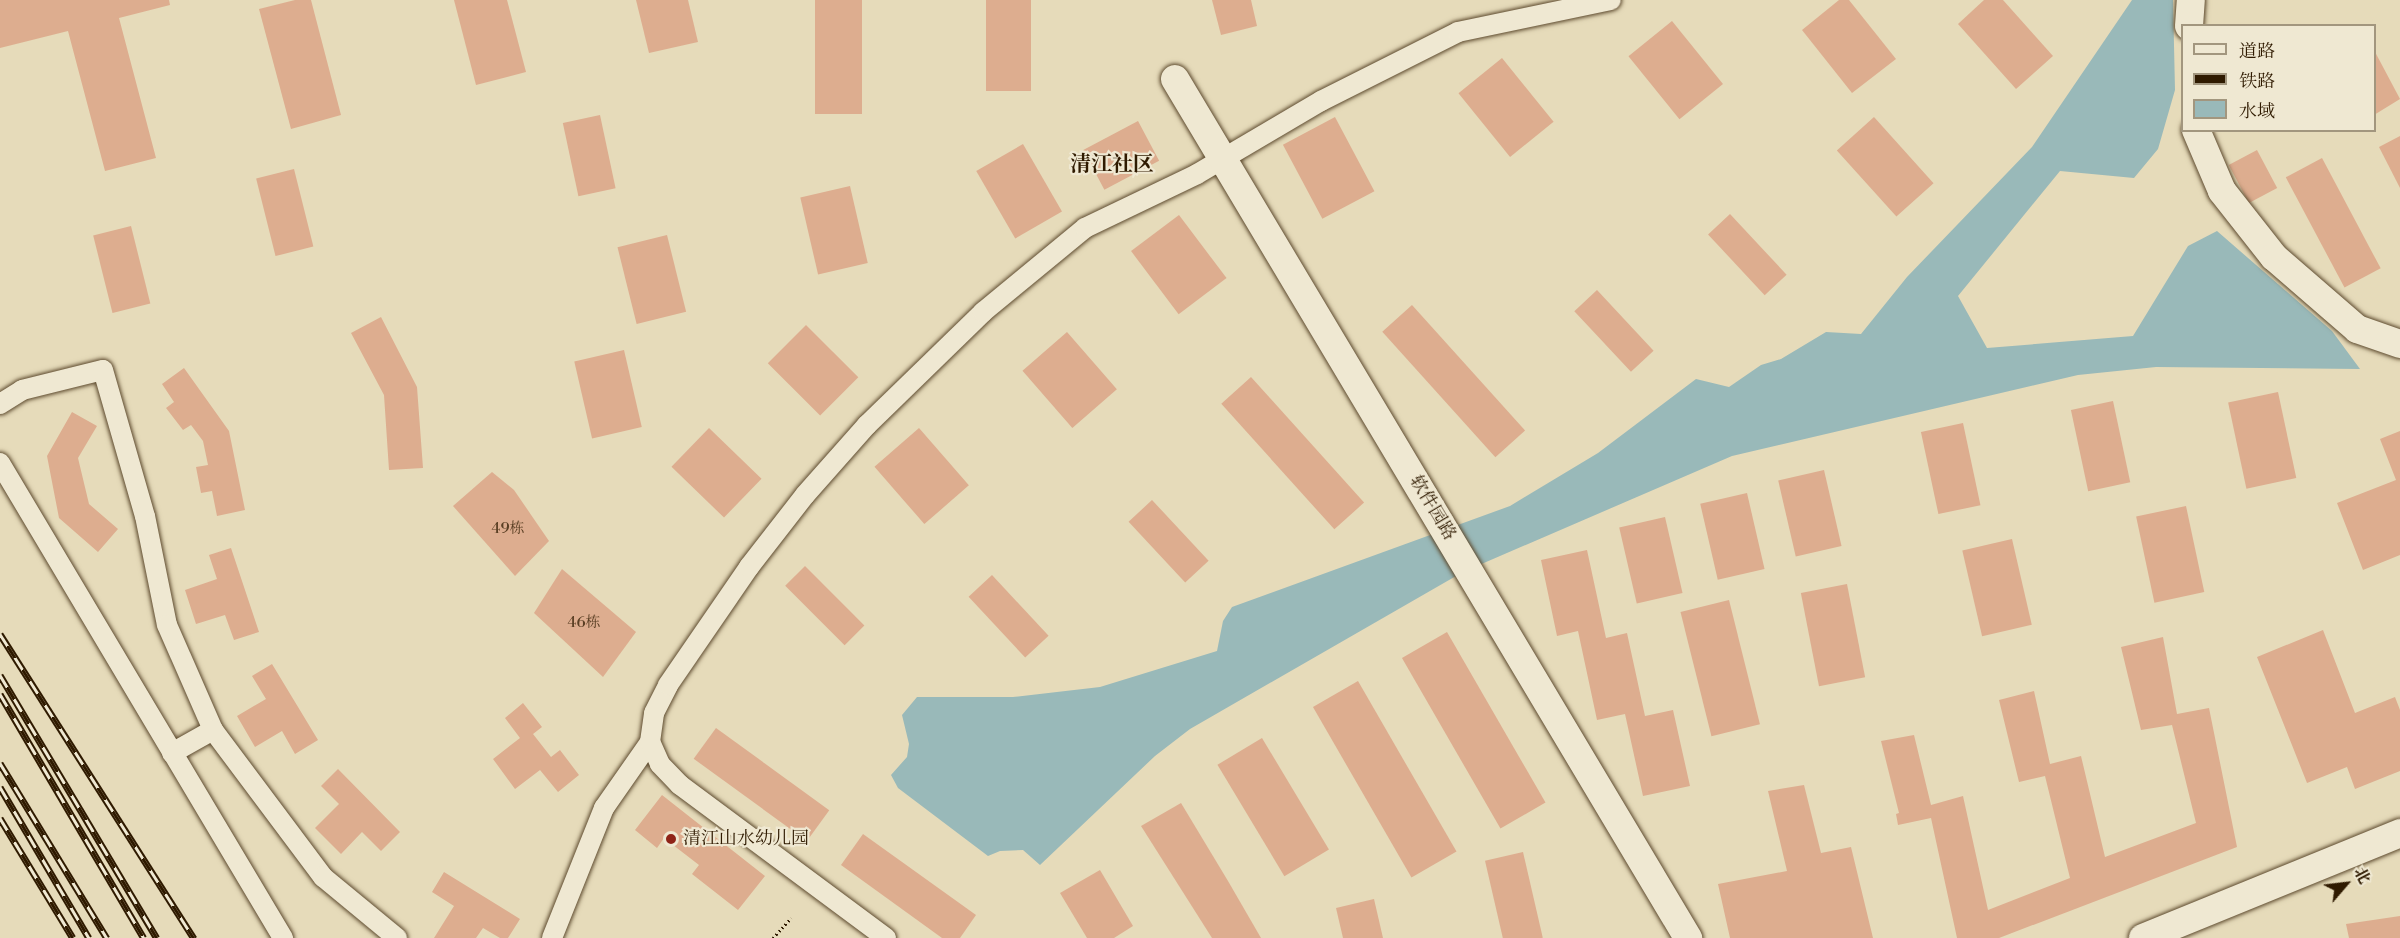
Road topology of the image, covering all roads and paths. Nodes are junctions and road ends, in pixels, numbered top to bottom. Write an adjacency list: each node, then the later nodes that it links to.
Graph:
1 (1611, 0): 6 (street)
2 (2191, 0): 3 (main road)
3 (2189, 24)
4 (1176, 79): 6 (main road, 软件园路)
5 (2197, 132): 7 (main road)
6 (1221, 158): 11 (street); 21 (main road, 软件园路)
7 (2400, 345)
8 (0, 404): 10 (street)
9 (0, 463): 12 (street)
10 (213, 730): 12 (street); 17 (street)
11 (650, 742): 18 (street); 20 (street)
12 (172, 753): 16 (street)
13 (2400, 833): 15 (main road)
14 (791, 918): 19 (path)
15 (2178, 931): 22 (main road)
16 (283, 938)
17 (397, 938)
18 (552, 938)
19 (773, 938)
20 (886, 938)
21 (1688, 938)
22 (2143, 938)

